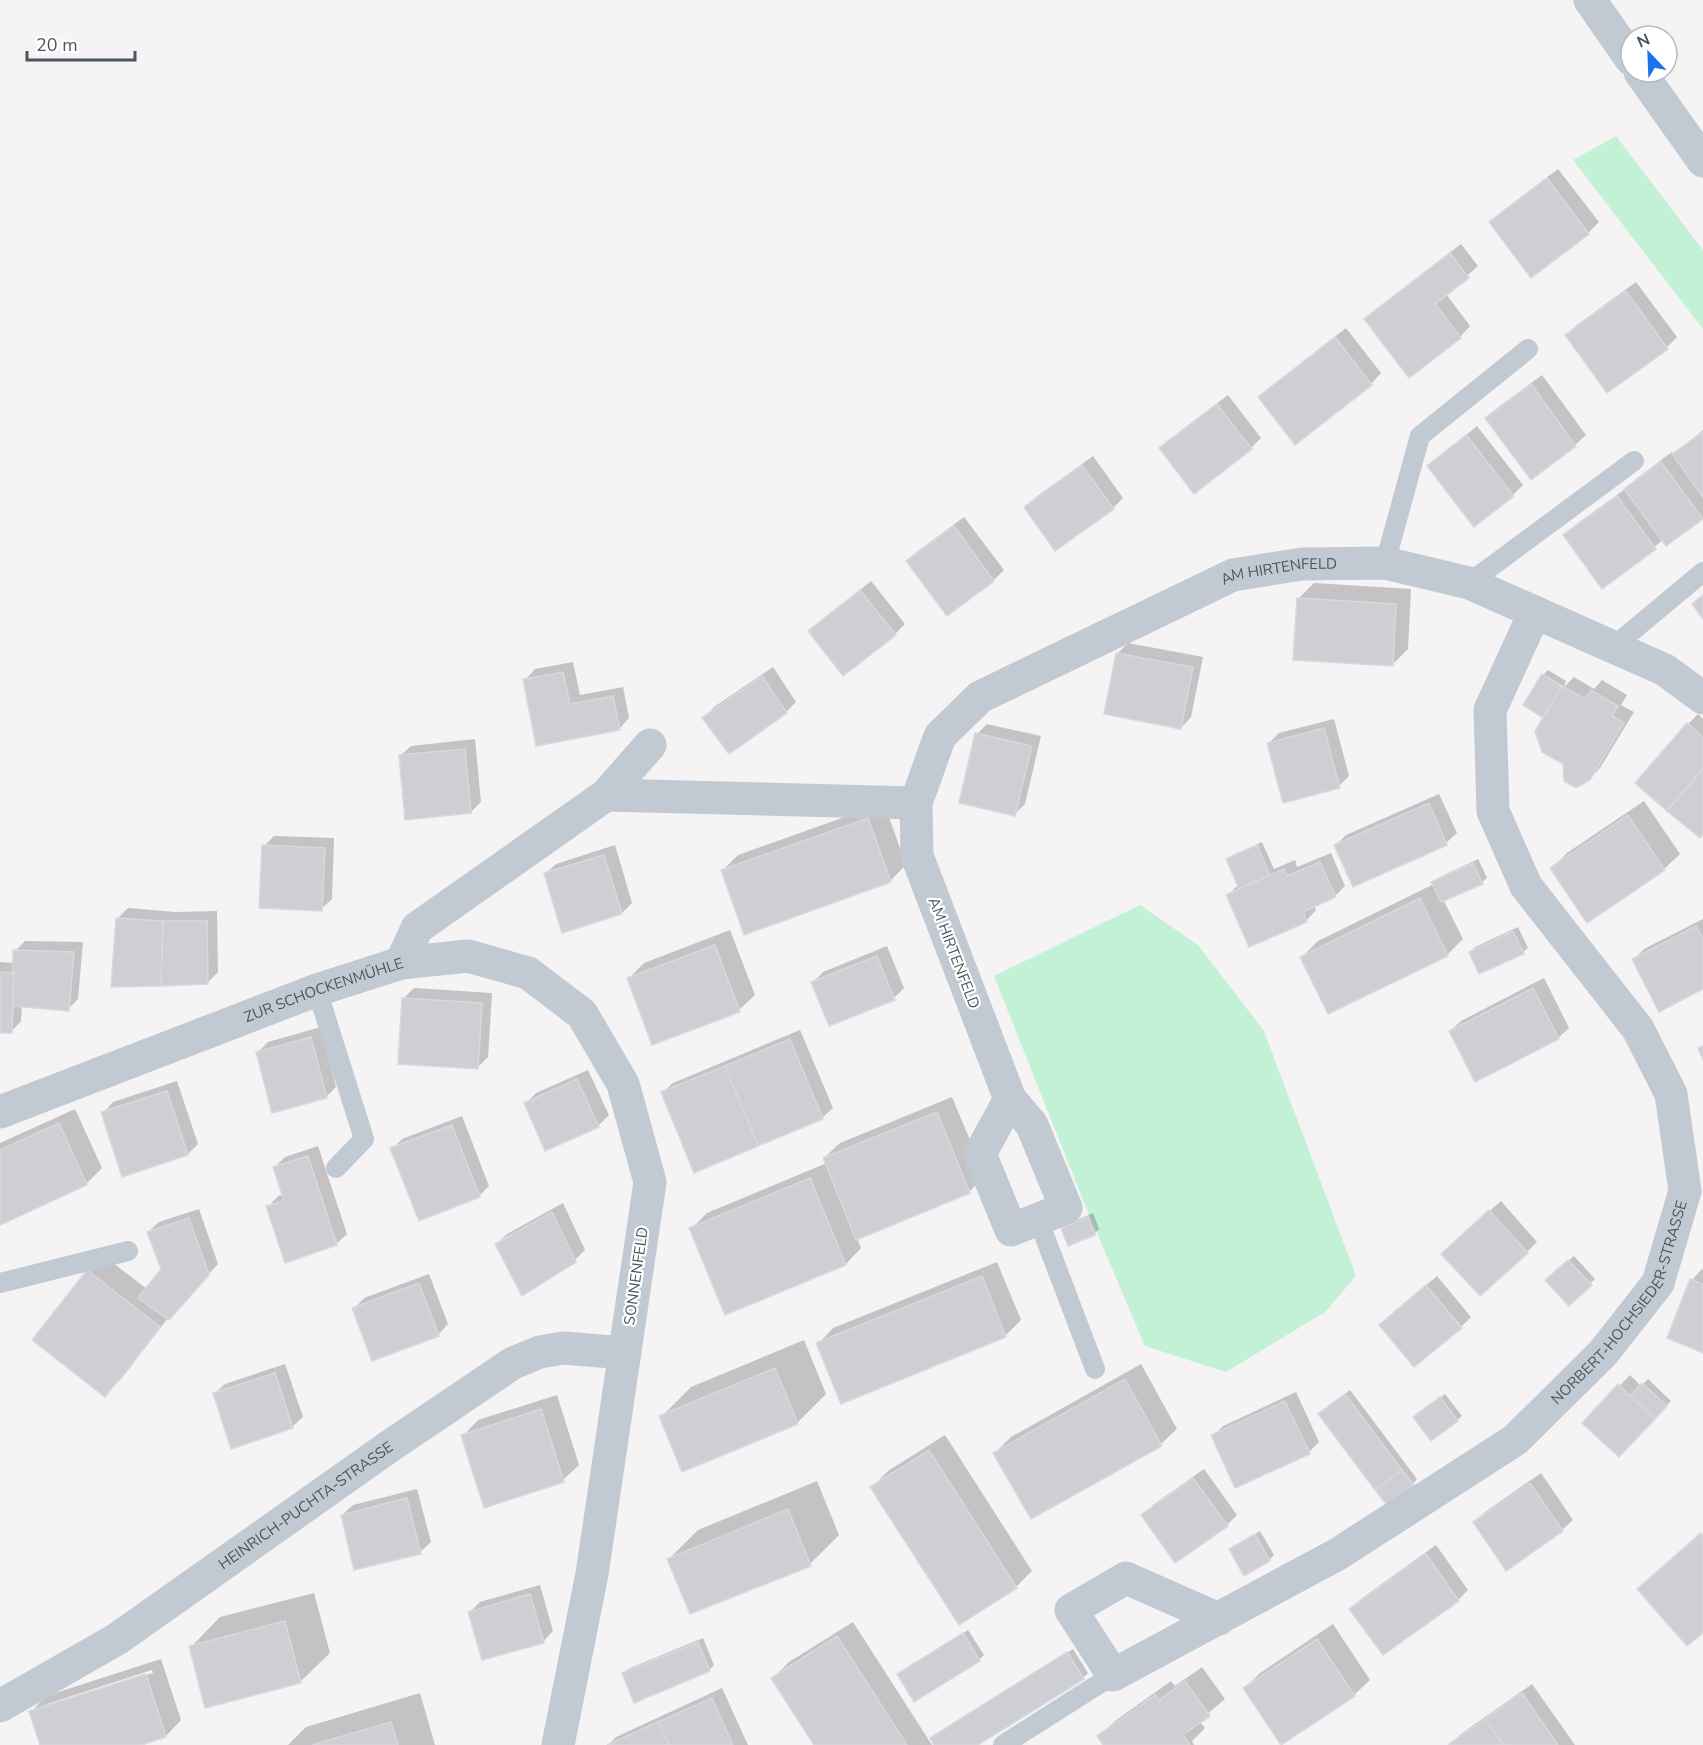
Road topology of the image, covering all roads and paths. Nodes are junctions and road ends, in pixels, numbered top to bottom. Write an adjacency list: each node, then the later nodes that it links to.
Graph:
1 (1590, 0): 2 (street)
2 (1619, 42)
3 (1648, 84): 4 (street)
4 (1703, 161)
5 (1528, 349): 7 (lane)
6 (1635, 460): 9 (lane)
7 (1385, 563): 9 (street, AM HIRTENFELD); 15 (street, AM HIRTENFELD)
8 (1703, 572): 11 (lane)
9 (1469, 583): 10 (street, AM HIRTENFELD)
10 (1535, 612): 11 (street, AM HIRTENFELD); 26 (street, NORBERT-HOCHSIEDER-STRASSE)
11 (1613, 646): 12 (street, AM HIRTENFELD)
12 (1703, 698)
13 (650, 745): 14 (street, ZUR SCHOCKENMÜHLE)
14 (606, 795): 15 (street); 16 (street, ZUR SCHOCKENMÜHLE)
15 (916, 803): 18 (street, AM HIRTENFELD)
16 (400, 963): 17 (street, ZUR SCHOCKENMÜHLE); 24 (street, SONNENFELD)
17 (317, 990): 19 (street, ZUR SCHOCKENMÜHLE); 20 (lane)
18 (1010, 1099): 21 (street, AM HIRTENFELD); 21 (street, AM HIRTENFELD)
19 (0, 1112)
20 (336, 1168)
21 (1038, 1219): 25 (lane)
22 (129, 1251): 23 (lane)
23 (0, 1282)
24 (625, 1353): 28 (street, HEINRICH-PUCHTA-STRASSE); 29 (street, SONNENFELD)
25 (1095, 1369)
26 (1219, 1619): 27 (street, NORBERT-HOCHSIEDER-STRASSE); 27 (street)
27 (1113, 1675): 30 (lane)
28 (0, 1706)
29 (558, 1745)
30 (1003, 1745)

